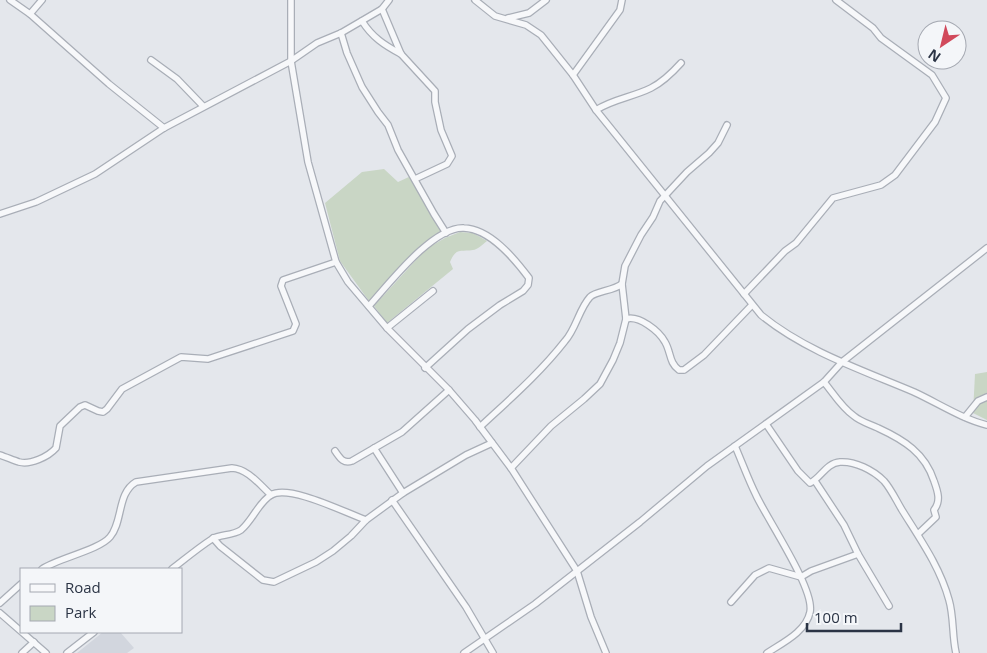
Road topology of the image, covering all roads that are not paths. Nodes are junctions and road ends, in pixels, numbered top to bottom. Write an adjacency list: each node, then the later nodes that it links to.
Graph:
1 (10, 0): 10 (street)
2 (42, 0): 10 (street)
3 (291, 0): 16 (street)
4 (390, 0): 9 (street)
5 (476, 0): 11 (street)
6 (546, 0): 11 (street)
7 (622, 0): 18 (street)
8 (836, 0): 31 (street)
9 (382, 9): 12 (street); 14 (street)
10 (30, 14): 22 (street)
11 (506, 19): 18 (street)
12 (362, 21): 13 (street); 14 (street)
13 (341, 33): 16 (street); 23 (street)
14 (401, 54): 23 (street)
15 (151, 60): 19 (street)
16 (291, 60): 19 (street); 28 (street)
17 (681, 63): 20 (street)
18 (573, 75): 20 (street)
19 (202, 106): 22 (street)
20 (596, 110): 24 (street)
21 (726, 126): 24 (street)
22 (164, 128): 25 (street)
23 (415, 179): 26 (street)
24 (666, 194): 29 (street); 31 (street)
25 (0, 214)
26 (446, 233): 33 (street); 37 (street)
27 (987, 248): 36 (street)
28 (336, 262): 33 (street); 49 (street)
29 (622, 284): 34 (street); 44 (street)
30 (432, 291): 35 (street)
31 (744, 294): 32 (street)
32 (752, 305): 34 (street); 36 (street)
33 (369, 306): 35 (street)
34 (626, 319): 50 (street)
35 (387, 328): 37 (street)
36 (842, 362): 38 (street); 41 (street)
37 (425, 368): 39 (street)
38 (824, 382): 42 (street); 56 (street)
39 (449, 390): 44 (street); 47 (street)
40 (987, 397): 41 (street)
41 (965, 417): 43 (street)
42 (766, 424): 46 (street); 51 (street)
43 (987, 425)
44 (480, 427): 45 (street)
45 (492, 443): 50 (street); 52 (street)
46 (735, 446): 61 (street); 62 (street)
47 (374, 448): 48 (street); 52 (street)
48 (335, 451)
49 (0, 455)
50 (511, 468): 61 (street)
51 (815, 481): 56 (street); 58 (street)
52 (402, 493): 54 (street)
53 (271, 495): 55 (street); 57 (street); 59 (street)
54 (392, 500): 55 (street); 71 (street)
55 (366, 520): 57 (street)
56 (918, 534): 80 (street)
57 (213, 538): 60 (street)
58 (858, 554): 62 (street); 66 (street)
59 (44, 568)
60 (173, 568)
61 (577, 571): 71 (street); 78 (street)
62 (801, 577): 64 (street); 79 (street)
63 (20, 585): 65 (street)
64 (731, 602)
65 (0, 603)
66 (889, 606)
67 (0, 613): 68 (street)
68 (20, 630)
69 (23, 633): 72 (street)
70 (93, 633): 75 (street)
71 (484, 639): 76 (street); 77 (street)
72 (34, 642): 73 (street); 74 (street)
73 (22, 653)
74 (46, 653)
75 (67, 653)
76 (464, 653)
77 (492, 653)
78 (606, 653)
79 (767, 653)
80 (956, 653)

